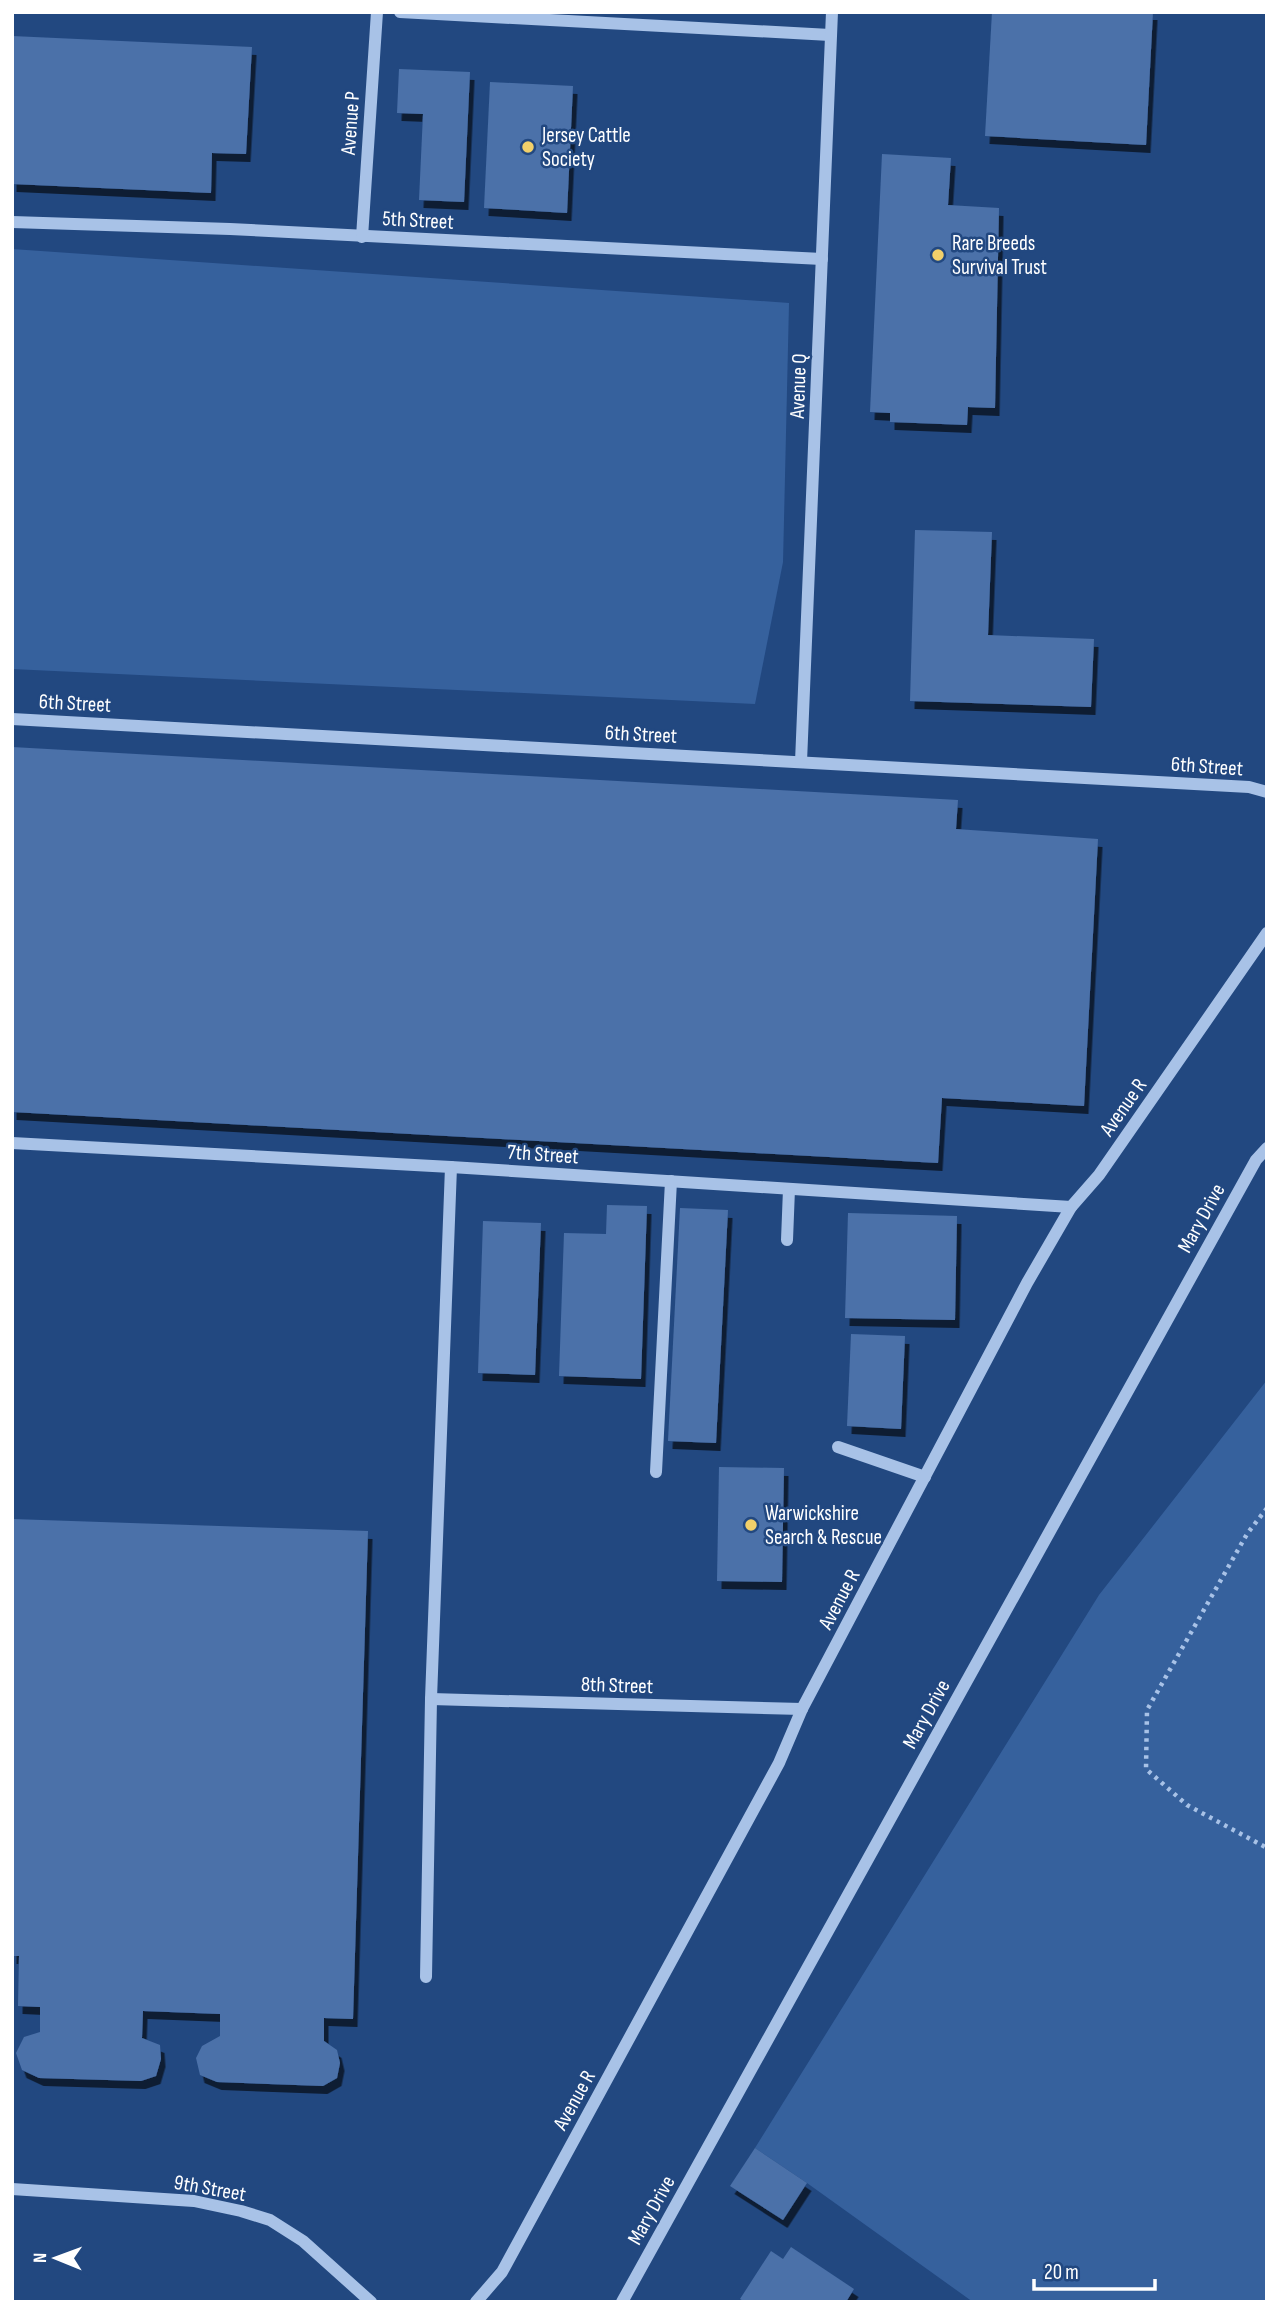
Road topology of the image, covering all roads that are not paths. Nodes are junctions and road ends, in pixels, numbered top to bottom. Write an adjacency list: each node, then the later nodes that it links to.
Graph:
1 (377, 12): 6 (lane, Avenue P)
2 (400, 12): 4 (lane)
3 (832, 12): 4 (lane, Avenue Q)
4 (830, 35): 7 (lane, Avenue Q)
5 (12, 222): 6 (lane, 5th Street)
6 (362, 237): 7 (lane, 5th Street)
7 (822, 258): 9 (lane, Avenue Q)
8 (12, 719): 9 (lane, 6th Street)
9 (801, 762): 10 (lane, 6th Street)
10 (1267, 792)
11 (1267, 933): 17 (lane, Avenue R)
12 (12, 1143): 14 (lane, 7th Street)
13 (1267, 1148): 28 (lane, Mary Drive)
14 (451, 1167): 15 (lane, 7th Street); 22 (lane)
15 (671, 1181): 16 (lane, 7th Street); 20 (lane)
16 (789, 1189): 17 (lane, 7th Street); 18 (lane)
17 (1071, 1207): 21 (lane, Avenue R)
18 (787, 1240)
19 (838, 1447): 21 (lane)
20 (656, 1472)
21 (925, 1477): 23 (lane, Avenue R)
22 (430, 1699): 23 (lane, 8th Street); 24 (lane)
23 (802, 1709): 27 (lane, Avenue R)
24 (426, 1977)
25 (12, 2189): 26 (lane, 9th Street)
26 (371, 2302)
27 (476, 2302)
28 (622, 2302)

